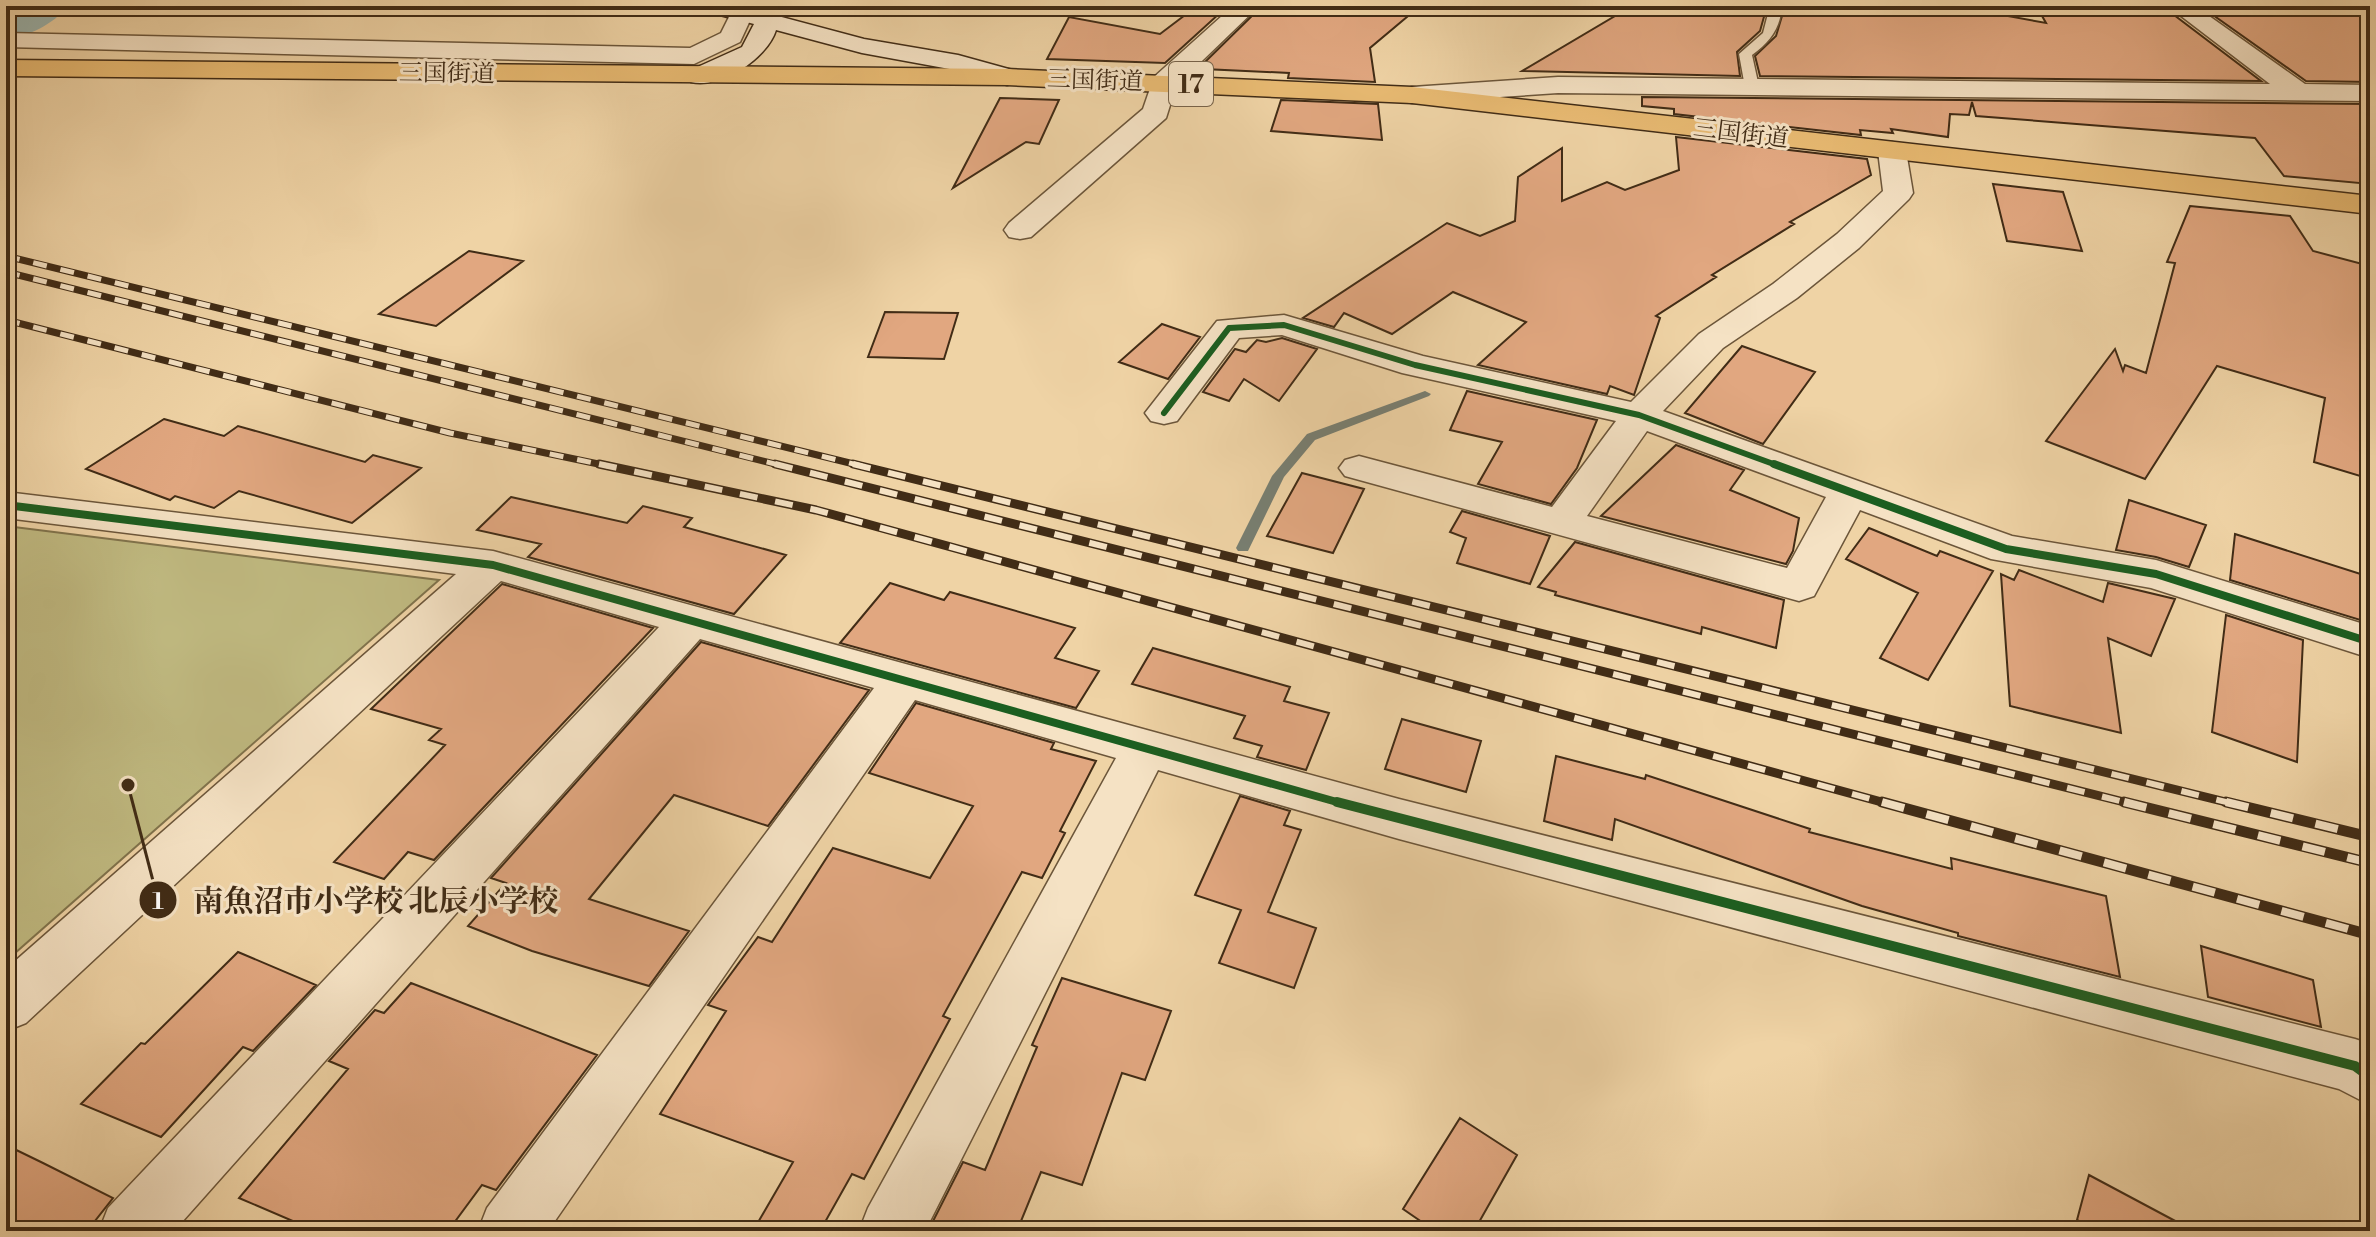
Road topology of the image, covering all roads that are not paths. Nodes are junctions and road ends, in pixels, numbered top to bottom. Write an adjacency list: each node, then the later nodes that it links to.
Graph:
1 (13, 6): 6 (lane)
2 (1247, 6): 12 (street)
3 (1776, 6): 13 (lane)
4 (2180, 6): 14 (street)
5 (724, 9): 7 (street); 8 (street)
6 (6, 10)
7 (766, 23): 10 (street); 11 (street)
8 (6, 40)
9 (6, 68): 10 (highway, 三国街道 / 17)
10 (700, 76): 11 (highway, 三国街道 / 17)
11 (1007, 77): 12 (highway, 三国街道 / 17)
12 (1163, 83): 16 (highway, 三国街道 / 17); 19 (street)
13 (1752, 87): 14 (street); 16 (street)
14 (2298, 92): 15 (street)
15 (2370, 93)
16 (1412, 95): 17 (highway, 三国街道 / 17)
17 (1892, 151): 18 (highway, 三国街道 / 17); 21 (street)
18 (2370, 205)
19 (1020, 230)
20 (1164, 413): 21 (street)
21 (1639, 415): 23 (street); 25 (street)
22 (1359, 468): 25 (street)
23 (1849, 492): 25 (street); 28 (street)
24 (6, 505): 26 (street)
25 (1562, 522)
26 (493, 565): 27 (street); 31 (street)
27 (691, 620): 29 (street); 33 (street)
28 (2370, 642)
29 (905, 680): 30 (street); 34 (street)
30 (1146, 747): 32 (street); 35 (street)
31 (6, 1005)
32 (2370, 1077)
33 (131, 1231)
34 (510, 1231)
35 (891, 1231)

